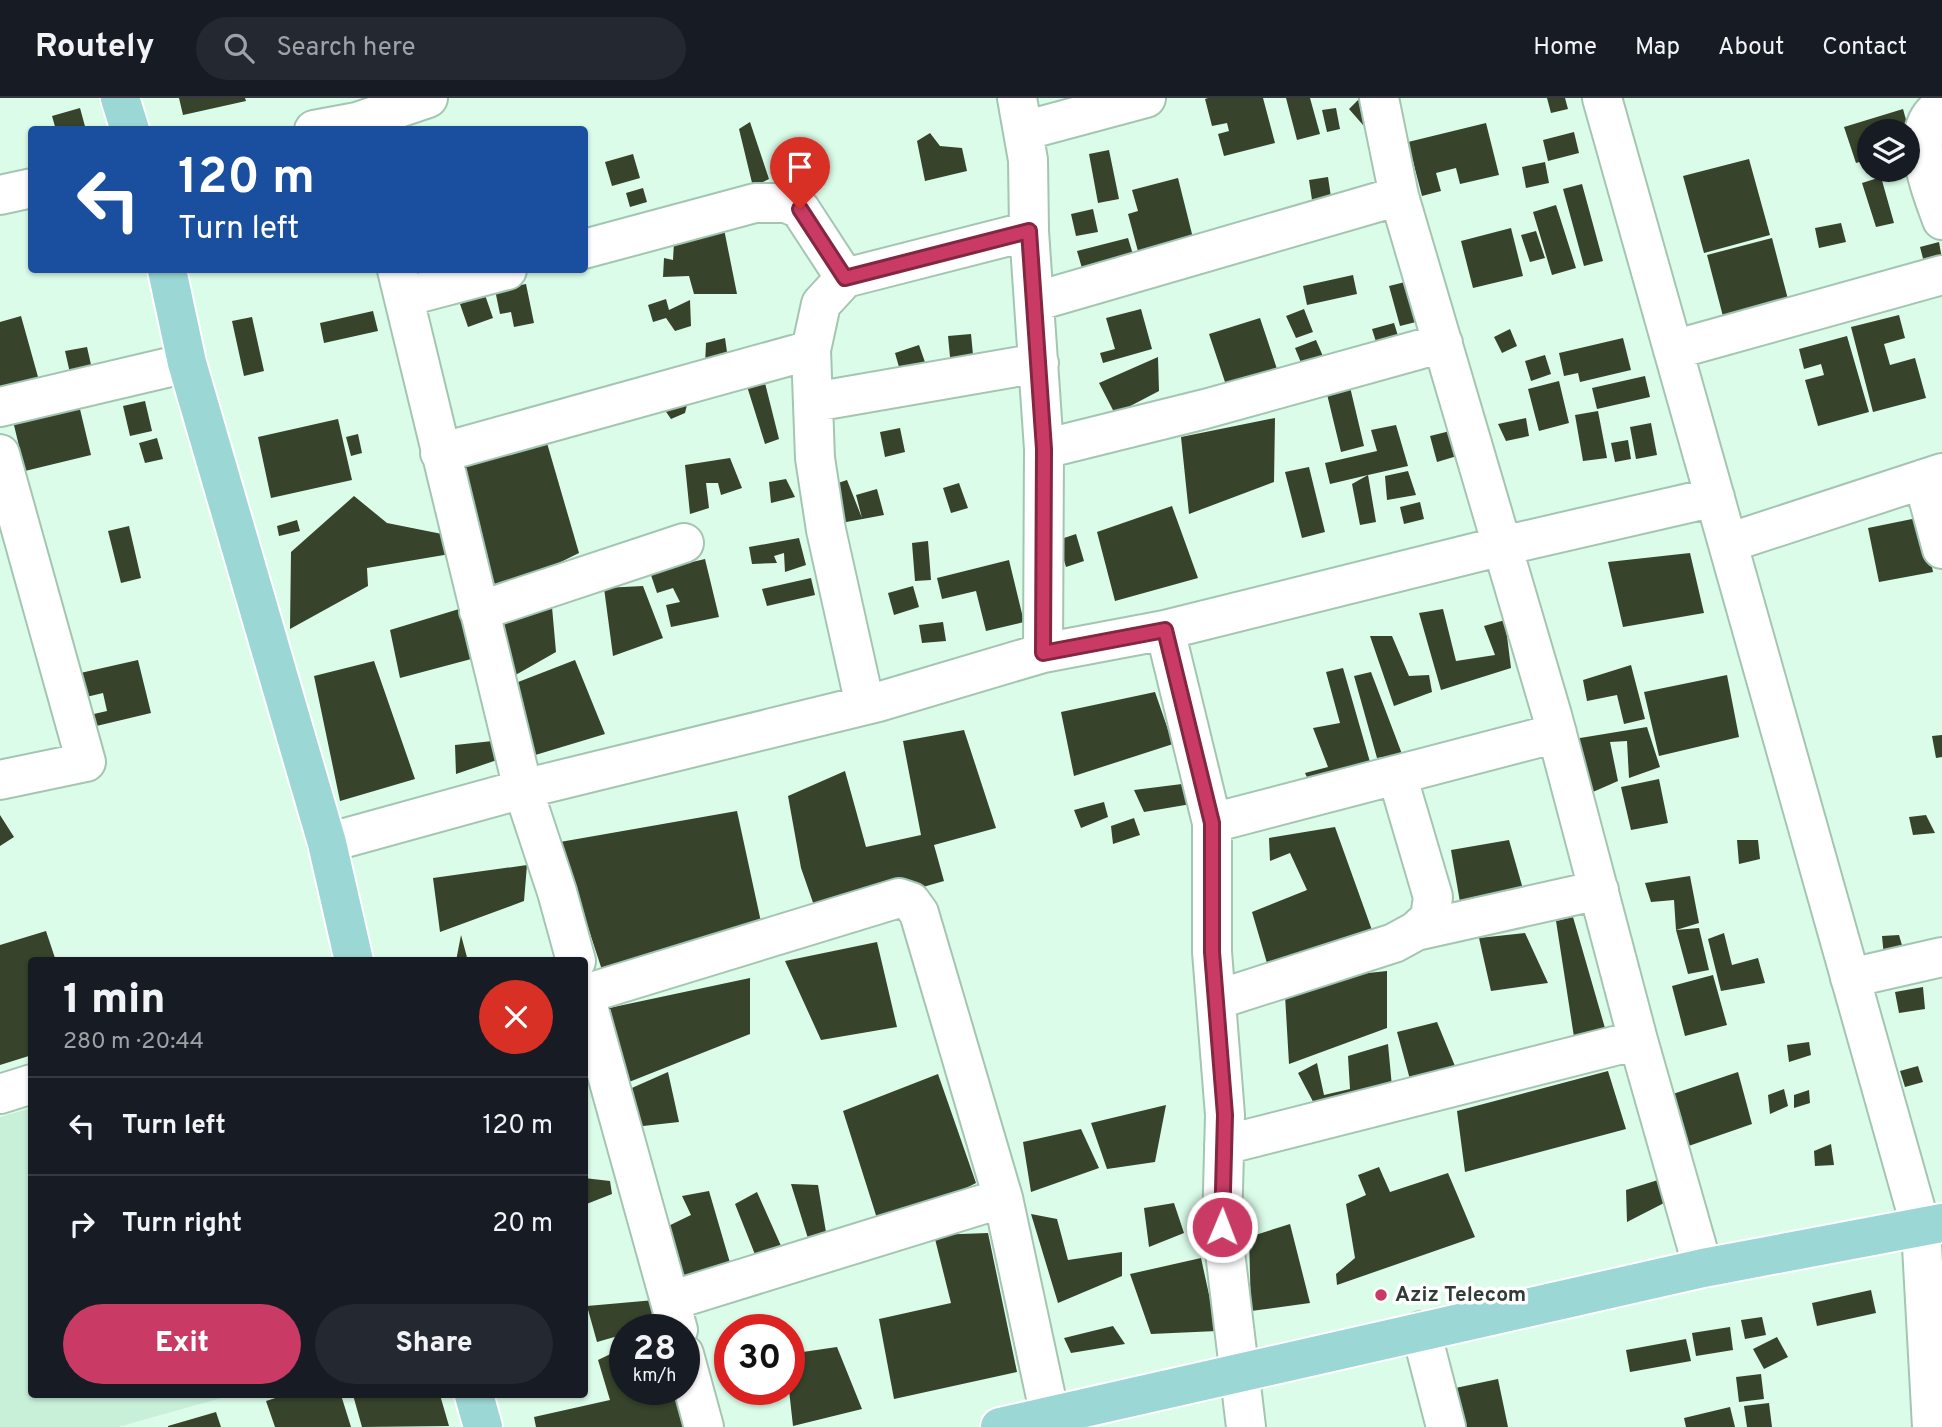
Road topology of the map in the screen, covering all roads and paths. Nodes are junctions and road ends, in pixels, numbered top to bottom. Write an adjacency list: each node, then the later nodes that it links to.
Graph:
1 (120, 98): 9 (main road)
2 (428, 98): 8 (street)
3 (1146, 98): 7 (street)
4 (1379, 98): 13 (street)
5 (1602, 98): 25 (street)
6 (1942, 106): 14 (street)
7 (1020, 114): 15 (street)
8 (355, 116): 10 (street)
9 (129, 126)
10 (326, 126)
11 (28, 189): 12 (street)
12 (0, 195)
13 (1399, 196): 22 (street); 23 (street)
14 (1942, 220)
15 (1029, 231): 20 (street); 22 (street)
16 (588, 248): 20 (street)
17 (168, 273): 26 (main road)
18 (483, 273): 21 (street)
19 (1942, 275): 25 (street)
20 (845, 278): 24 (street)
21 (401, 283): 31 (street)
22 (1034, 302): 27 (street)
23 (1443, 343): 30 (street); 37 (street)
24 (811, 350): 28 (street); 31 (street)
25 (1673, 350): 34 (street)
26 (187, 363): 29 (street); 48 (main road)
27 (1039, 363): 28 (street); 30 (street)
28 (814, 402): 42 (street)
29 (0, 407)
30 (1044, 449): 41 (street)
31 (440, 453): 39 (street)
32 (0, 454): 45 (street)
33 (1932, 476): 36 (street); 38 (street)
34 (1715, 497): 36 (street); 37 (street)
35 (684, 543): 39 (street)
36 (1728, 543): 54 (street)
37 (1502, 546): 40 (street); 43 (street)
38 (1942, 549)
39 (479, 611): 46 (street)
40 (1165, 630): 41 (street); 47 (street)
41 (1043, 653): 42 (street)
42 (865, 705): 46 (street)
43 (1557, 733): 44 (street); 49 (street)
44 (1397, 775): 47 (street); 50 (street)
45 (0, 780)
46 (523, 789): 48 (street); 52 (street)
47 (1212, 823): 56 (street)
48 (327, 843): 51 (main road)
49 (1598, 890): 50 (street); 58 (street)
50 (1416, 931): 56 (street)
51 (353, 957)
52 (575, 957)
53 (1942, 957): 54 (street)
54 (1850, 978): 63 (street)
55 (588, 992): 62 (street)
56 (1216, 1000): 61 (street)
57 (588, 1004): 65 (street)
58 (1638, 1040): 61 (street); 64 (street)
59 (28, 1085): 60 (street)
60 (0, 1094)
61 (1224, 1145): 68 (street)
62 (1003, 1198): 66 (street); 71 (street)
63 (1931, 1226): 64 (main road); 77 (street)
64 (1703, 1268): 67 (main road)
65 (674, 1314)
66 (677, 1314)
67 (1421, 1331): 68 (main road); 76 (street)
68 (1241, 1373): 71 (main road); 75 (street)
69 (475, 1398): 72 (main road)
70 (698, 1405): 73 (street)
71 (1050, 1416): 74 (main road)
72 (483, 1427)
73 (704, 1427)
74 (1000, 1427)
75 (1246, 1427)
76 (1446, 1427)
77 (1932, 1427)

